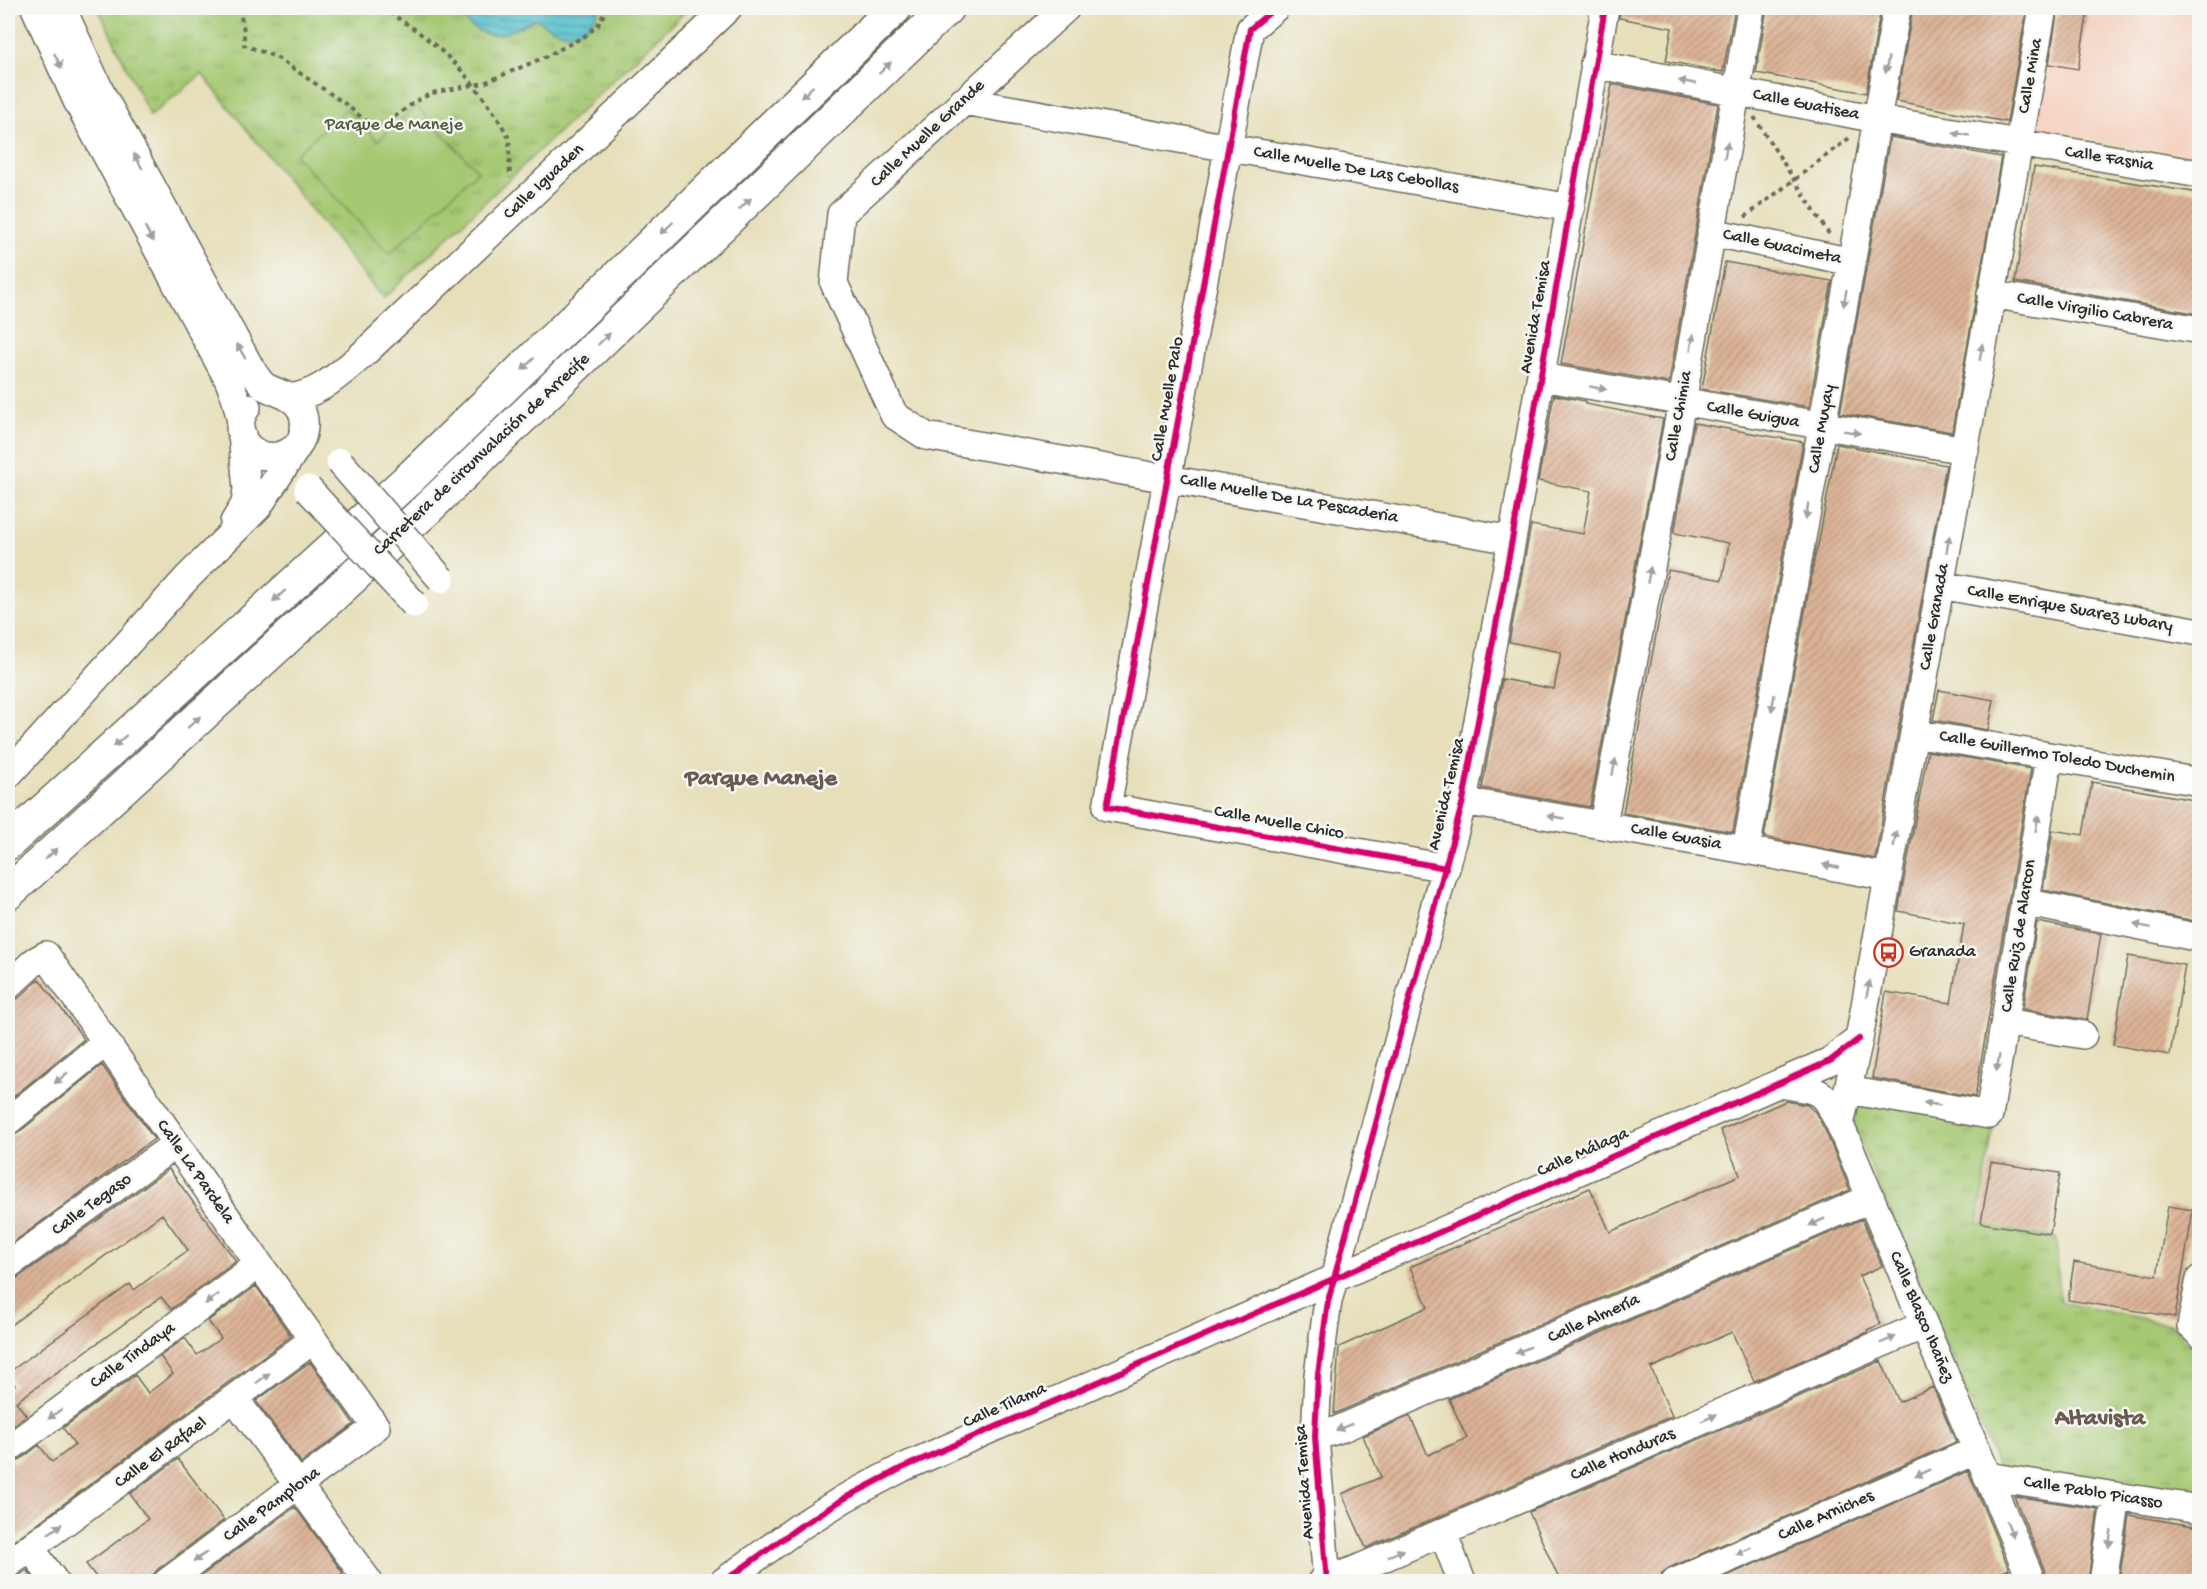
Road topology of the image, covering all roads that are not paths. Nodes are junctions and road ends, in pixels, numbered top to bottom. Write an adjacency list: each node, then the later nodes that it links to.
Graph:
1 (35, 8): 30 (street, one-way to 30)
2 (62, 8): 27 (street, one-way to 2)
3 (728, 8): 25 (street, Calle Iguaden)
4 (895, 8): 49 (highway, Carretera de circunvalación de Arrecife, one-way to 49)
5 (947, 8): 53 (highway, Carretera de circunvalación de Arrecife, one-way to 5)
6 (1066, 8): 14 (street, Calle Muelle Grande)
7 (1275, 8): 17 (street, Calle Muelle Palo)
8 (1605, 8): 12 (street, Avenida Temisa)
9 (1751, 8): 13 (street, Calle Chimia)
10 (1897, 8): 15 (street, Calle Muyay, one-way to 15)
11 (2043, 8): 16 (street, Calle Mina)
12 (1594, 64): 13 (street, Calle Guatisea, one-way to 12); 19 (street, Avenida Temisa)
13 (1736, 91): 15 (street, Calle Guatisea); 20 (street, Calle Chimia, one-way to 13)
14 (963, 101): 17 (street, Calle Muelle De Las Cebollas); 22 (street, Calle Muelle Grande)
15 (1869, 124): 16 (street, Calle Guatisea, one-way to 15); 21 (street, Calle Muyay)
16 (2019, 144): 18 (street, Calle Fasnia); 23 (street, Calle Granada)
17 (1229, 148): 19 (street, Calle Muelle De Las Cebollas); 34 (street, Calle Muelle Palo)
18 (2199, 174)
19 (1571, 208): 26 (street, Avenida Temisa)
20 (1711, 232): 21 (street, Calle Guacimeta); 28 (street, Calle Chimia, one-way to 20)
21 (1844, 260): 29 (street, Calle Muyay, one-way to 29)
22 (834, 283): 34 (street, Calle Muelle De La Pescaderia)
23 (1990, 294): 24 (street, Calle Virgilio Cabrera); 32 (street, Calle Granada, one-way to 23)
24 (2199, 330)
25 (359, 358): 27 (street, Calle Iguaden); 31 (street, Calle Iguaden)
26 (1541, 377): 28 (street, Calle Guigua, one-way to 28); 37 (street, Avenida Temisa)
27 (284, 396): 30 (street); 31 (street)
28 (1682, 402): 29 (street, Calle Guigua); 48 (street, Calle Chimia, one-way to 28)
29 (1823, 427): 32 (street, Calle Guigua, one-way to 32); 50 (street, Calle Muyay, one-way to 50)
30 (241, 428): 31 (street); 36 (street)
31 (301, 440): 36 (street, Calle Iguaden)
32 (1965, 450): 39 (street, Calle Granada, one-way to 32)
33 (340, 462): 38 (street, bridge)
34 (1169, 477): 37 (street, Calle Muelle De La Pescaderia); 47 (street, Calle Muelle Palo)
35 (308, 489): 40 (street, bridge)
36 (226, 536): 44 (street)
37 (1512, 540): 46 (street, Avenida Temisa)
38 (441, 579)
39 (1940, 585): 41 (street, Calle Enrique Suarez Lubary); 42 (street, Calle Granada)
40 (414, 604)
41 (2199, 632)
42 (1914, 733): 43 (street, Calle Guillermo Toledo Duchemin); 52 (street, Calle Granada, one-way to 42)
43 (2049, 757): 45 (street, Calle Guillermo Toledo Duchemin); 54 (street, Calle Ruiz de Alarcon, one-way to 43)
44 (8, 775)
45 (2199, 782)
46 (1463, 801): 48 (street, Calle Guasia, one-way to 46); 51 (street, Avenida Temisa)
47 (1107, 807): 51 (street, Calle Muelle Chico)
48 (1603, 825): 50 (street, Calle Guasia)
49 (8, 843)
50 (1746, 849): 52 (street, Calle Guasia, one-way to 50)
51 (1446, 868): 70 (street, Avenida Temisa)
52 (1888, 877): 59 (street, Calle Granada, one-way to 52)
53 (8, 894)
54 (2024, 902): 55 (street, one-way to 54); 57 (street, Calle Ruiz de Alarcon)
55 (2199, 938)
56 (8, 987): 60 (street, Calle La Pardela)
57 (2005, 1022): 58 (street); 62 (street, Calle Ruiz de Alarcon, one-way to 62)
58 (2083, 1035)
59 (1859, 1039): 61 (street, Calle Málaga); 62 (street, Calle Granada)
60 (106, 1042): 63 (street, one-way to 63); 65 (street, Calle La Pardela)
61 (1780, 1084): 64 (street, Calle Blasco Ibañez); 70 (street, Calle Málaga)
62 (1848, 1090): 64 (street, Calle Granada)
63 (8, 1121)
64 (1840, 1125): 66 (street, Calle Blasco Ibañez)
65 (176, 1144): 67 (street, Calle La Pardela); 68 (street, Calle Tegaso)
66 (1871, 1198): 71 (street, Calle Blasco Ibañez); 76 (street, Calle Almería, one-way to 76)
67 (259, 1264): 73 (street, Calle La Pardela); 77 (street, Calle Tindaya, one-way to 77)
68 (8, 1265)
69 (2199, 1279): 72 (street)
70 (1325, 1283): 76 (street, Avenida Temisa); 90 (street, Calle Tilama); 91 (street, Avenida Temisa)
71 (1924, 1324): 78 (street, Calle Blasco Ibañez); 83 (street, Calle Honduras, one-way to 71)
72 (2195, 1330)
73 (313, 1340): 74 (street, Calle El Rafael, one-way to 73); 75 (street, Calle La Pardela)
74 (235, 1399): 80 (street); 84 (street, Calle El Rafael, one-way to 74)
75 (376, 1427): 80 (street, Calle Pamplona)
76 (1315, 1437): 91 (street, Avenida Temisa)
77 (8, 1449)
78 (1977, 1450): 79 (street, Calle Blasco Ibañez); 93 (street, Calle Arniches, one-way to 93)
79 (1987, 1476): 81 (street, Calle Pablo Picasso); 87 (street, Calle Blasco Ibañez, one-way to 87)
80 (298, 1485): 86 (street); 89 (street, Calle Pamplona, one-way to 89)
81 (2116, 1496): 82 (street, Calle Pablo Picasso); 94 (street, one-way to 94)
82 (2199, 1509)
83 (1443, 1533): 91 (street, Calle Honduras, one-way to 83); 92 (street)
84 (30, 1547): 85 (street, Calle El Rafael); 88 (street)
85 (8, 1564)
86 (361, 1579)
87 (2027, 1580)
88 (55, 1581)
89 (167, 1581)
90 (723, 1581)
91 (1322, 1581)
92 (1462, 1581)
93 (1675, 1581)
94 (2103, 1581)

